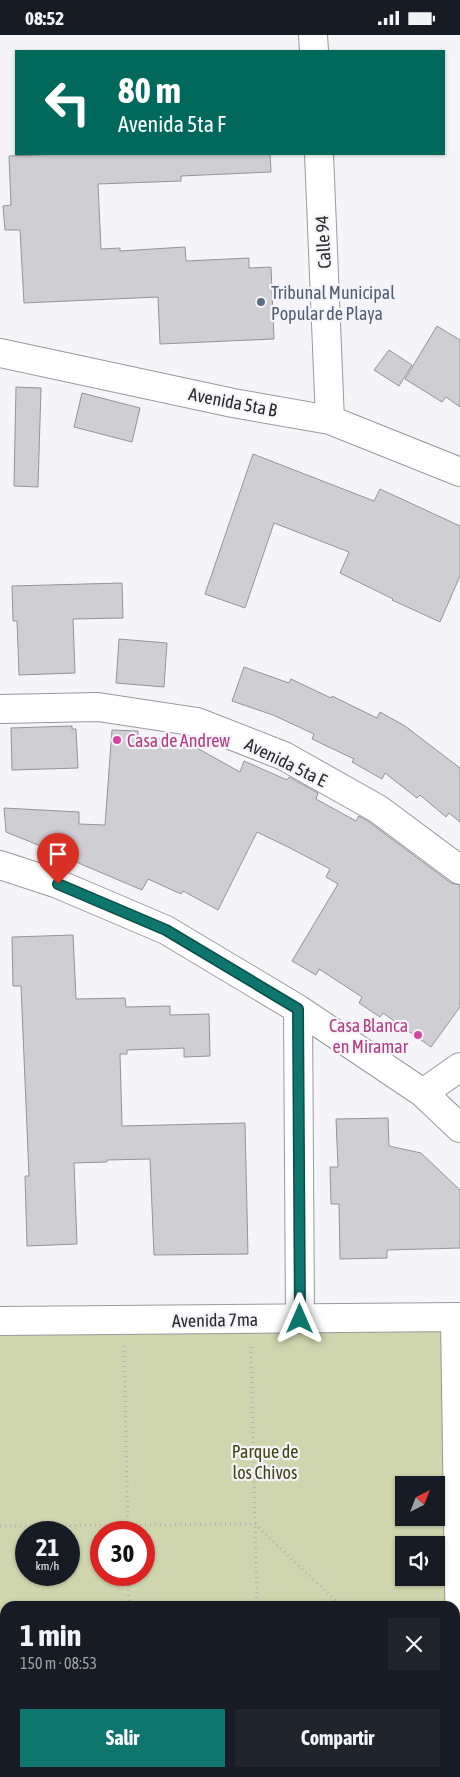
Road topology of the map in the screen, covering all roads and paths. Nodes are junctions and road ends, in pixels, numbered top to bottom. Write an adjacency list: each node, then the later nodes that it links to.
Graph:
1 (313, 35): 2 (street)
2 (314, 50)
3 (319, 155): 5 (street, Calle 94)
4 (0, 353): 5 (street, Avenida 5ta B)
5 (330, 420): 6 (street, Avenida 5ta B)
6 (460, 472)
7 (0, 709): 9 (street, Avenida 5ta E)
8 (0, 865): 10 (street)
9 (460, 870)
10 (298, 1009): 12 (street); 16 (street)
11 (460, 1067): 12 (street)
12 (423, 1093): 13 (street)
13 (460, 1129)
14 (458, 1317): 16 (street, Avenida 7ma); 28 (street)
15 (250, 1319): 16 (street, Avenida 7ma); 18 (street, Avenida 7ma); 20 (path)
16 (300, 1319)
17 (0, 1321): 18 (street, Avenida 7ma)
18 (123, 1321): 19 (path)
19 (127, 1521)
20 (255, 1524): 21 (path); 26 (path); 27 (path)
21 (155, 1525)
22 (90, 1526): 23 (path)
23 (0, 1527)
24 (128, 1586): 25 (path)
25 (129, 1601)
26 (257, 1601)
27 (336, 1601)
28 (460, 1601)

